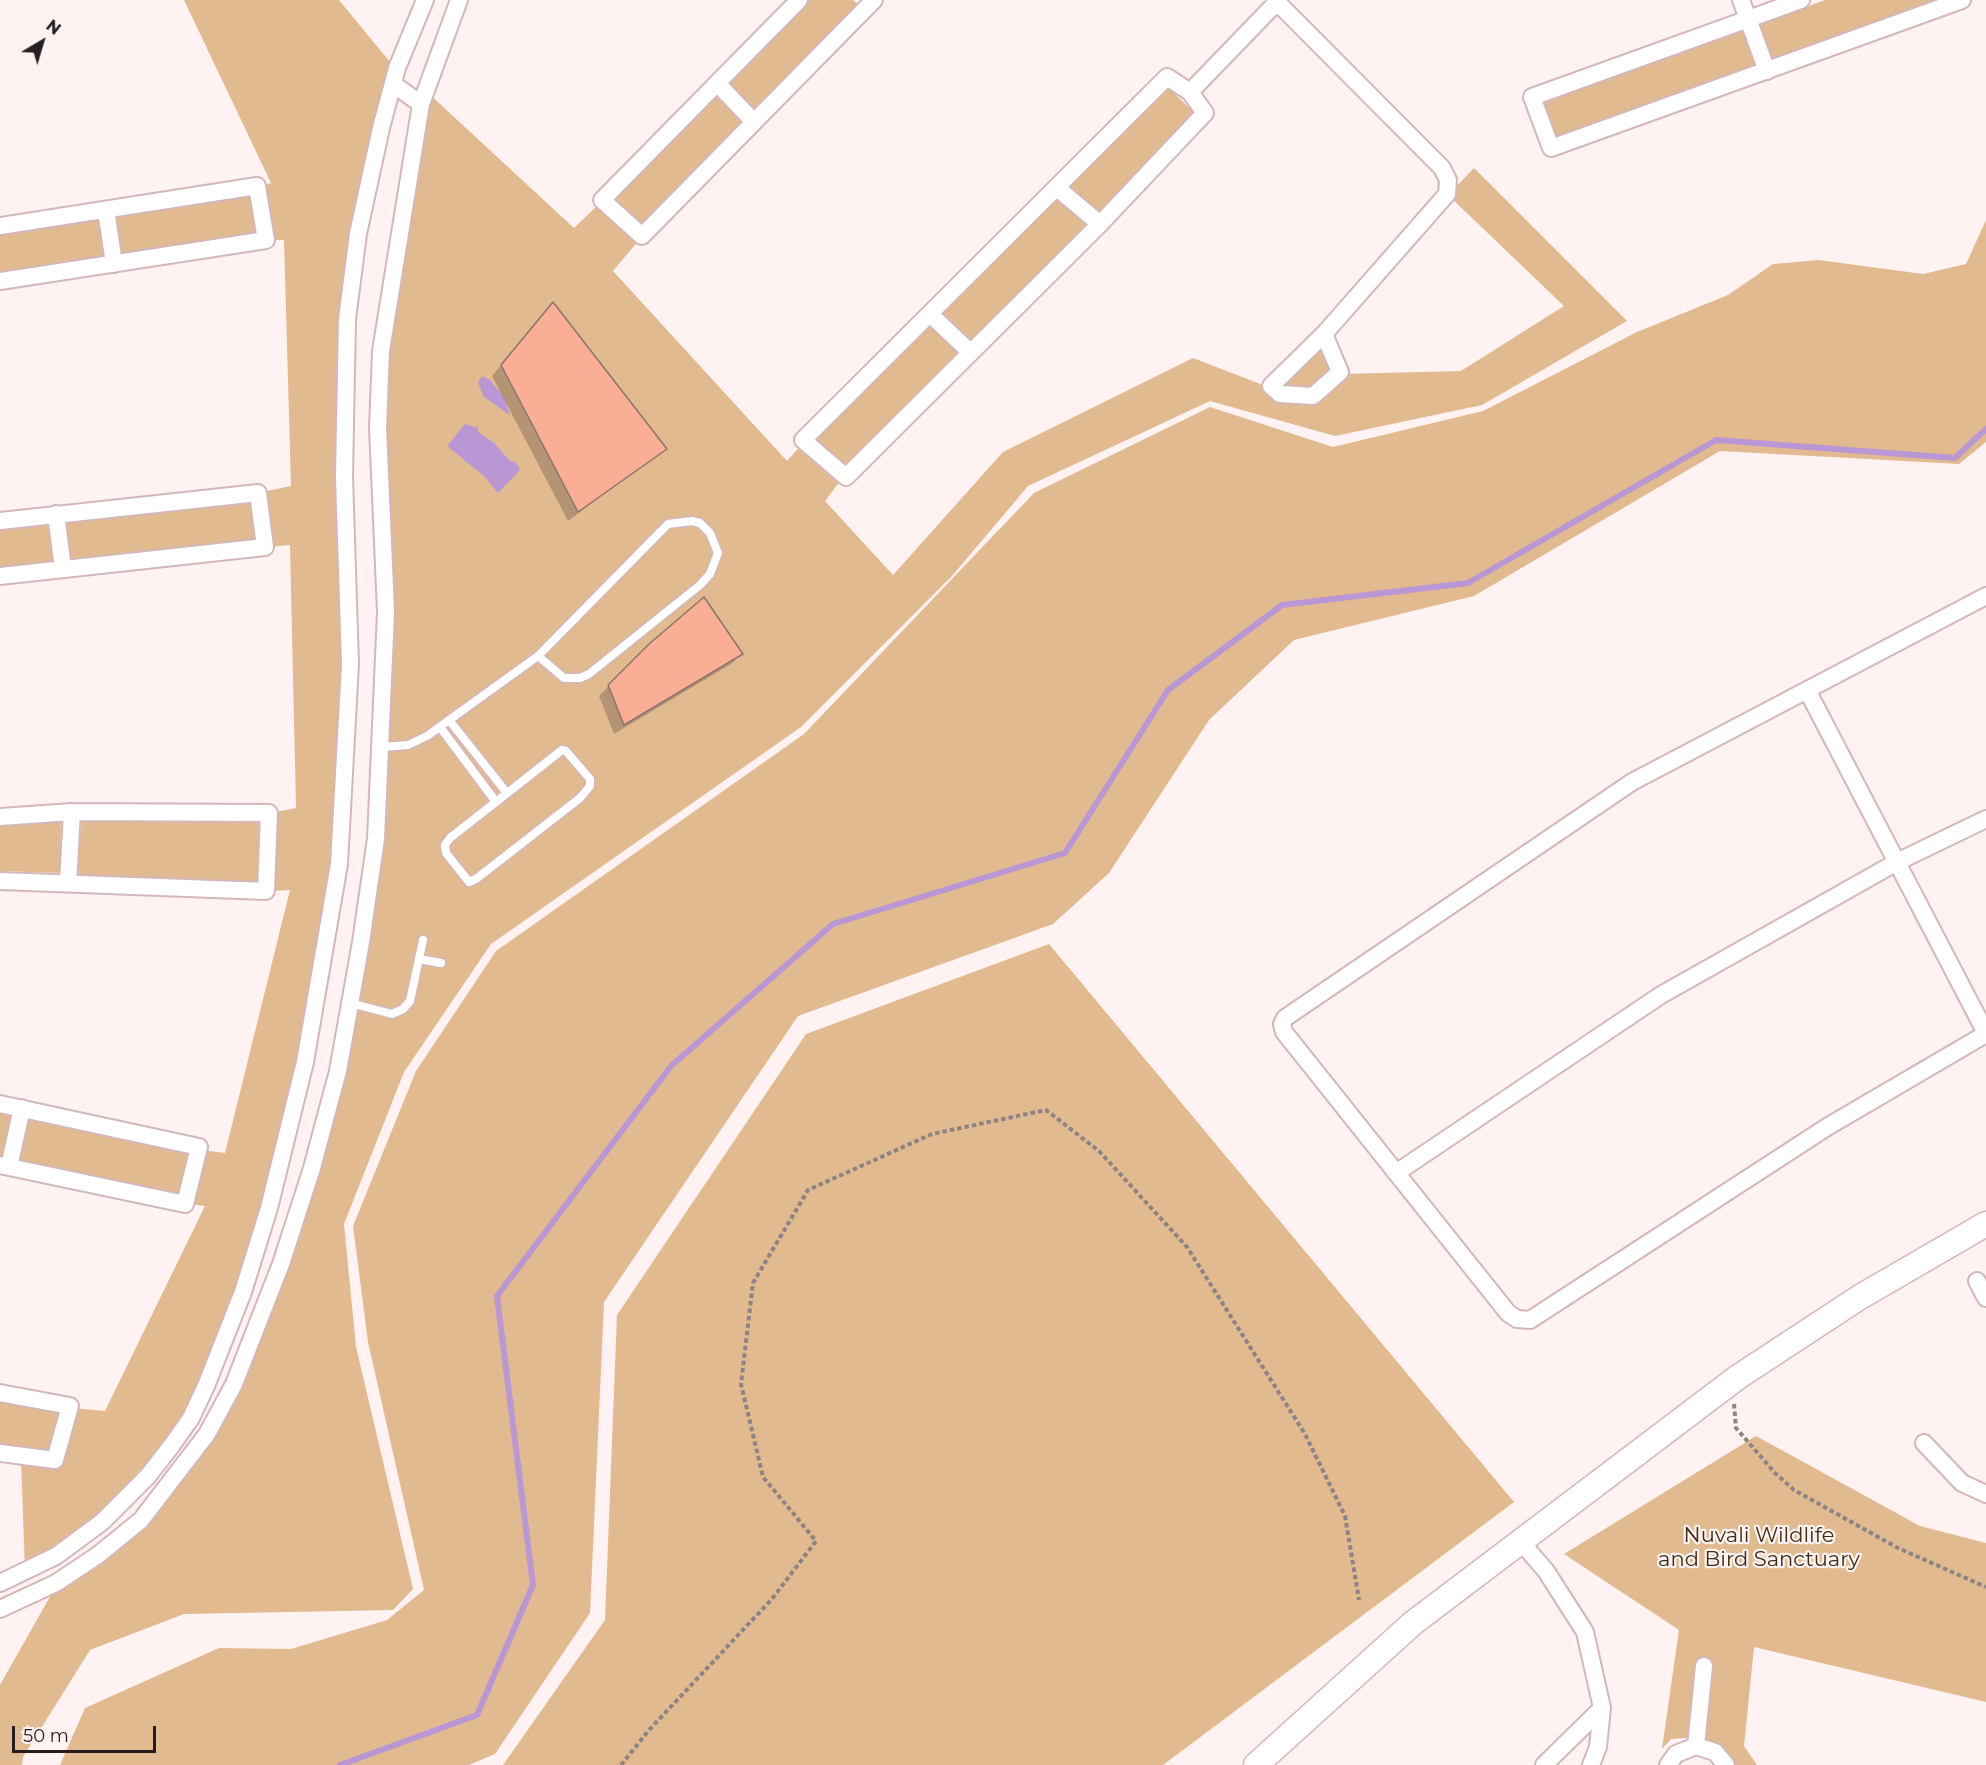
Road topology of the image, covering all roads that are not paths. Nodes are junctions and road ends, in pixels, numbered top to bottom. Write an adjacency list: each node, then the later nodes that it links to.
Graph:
1 (425, 0): 12 (street)
2 (459, 0): 14 (street)
3 (798, 0): 11 (street)
4 (1741, 0): 9 (street)
5 (1801, 0): 9 (street)
6 (1962, 0): 10 (street)
7 (1276, 1): 13 (street); 23 (street)
8 (868, 2): 15 (street)
9 (1749, 19): 10 (street); 10 (street)
10 (1767, 70)
11 (717, 83): 15 (street); 15 (street)
12 (393, 84): 14 (street); 54 (street)
13 (1190, 92): 16 (street); 18 (street)
14 (421, 104): 34 (street)
15 (754, 122)
16 (1057, 188): 18 (street); 22 (street)
17 (105, 210): 19 (street); 20 (street); 20 (street)
18 (1100, 224): 24 (street)
19 (0, 226)
20 (114, 264): 21 (street)
21 (0, 281)
22 (930, 314): 24 (street); 24 (street)
23 (1324, 334)
24 (970, 352)
25 (56, 514): 26 (street); 27 (street); 27 (street)
26 (0, 521)
27 (63, 569): 28 (street)
28 (0, 576)
29 (1986, 596): 31 (street)
30 (537, 656): 30 (lane); 32 (lane)
31 (1807, 690): 40 (street); 51 (street)
32 (449, 720): 33 (lane); 35 (lane)
33 (440, 727): 34 (lane); 36 (lane)
34 (382, 747): 46 (street)
35 (507, 793): 36 (lane); 36 (lane)
36 (496, 801)
37 (72, 812): 38 (street); 42 (street); 42 (street)
38 (0, 817)
39 (1986, 819): 40 (street)
40 (1897, 862): 47 (street); 51 (street)
41 (0, 881): 42 (street)
42 (68, 883)
43 (423, 940): 44 (lane)
44 (419, 959): 45 (lane); 46 (lane)
45 (441, 963)
46 (350, 1003): 56 (street)
47 (1986, 1033): 51 (street)
48 (0, 1104): 49 (street)
49 (21, 1108): 50 (street); 50 (street)
50 (5, 1166)
51 (1396, 1173)
52 (1986, 1224): 61 (street)
53 (1977, 1281): 55 (street)
54 (243, 1292): 56 (street); 62 (street)
55 (1986, 1298)
56 (266, 1300): 63 (street)
57 (0, 1394): 59 (street)
58 (1924, 1443): 60 (street)
59 (0, 1453)
60 (1986, 1494)
61 (1521, 1542): 65 (street); 67 (street)
62 (0, 1583)
63 (0, 1609)
64 (1704, 1666): 66 (street)
65 (1602, 1708): 68 (street); 69 (street)
66 (1696, 1746): 70 (street); 71 (street)
67 (1256, 1765)
68 (1544, 1765)
69 (1591, 1765)
70 (1668, 1765)
71 (1726, 1765)

